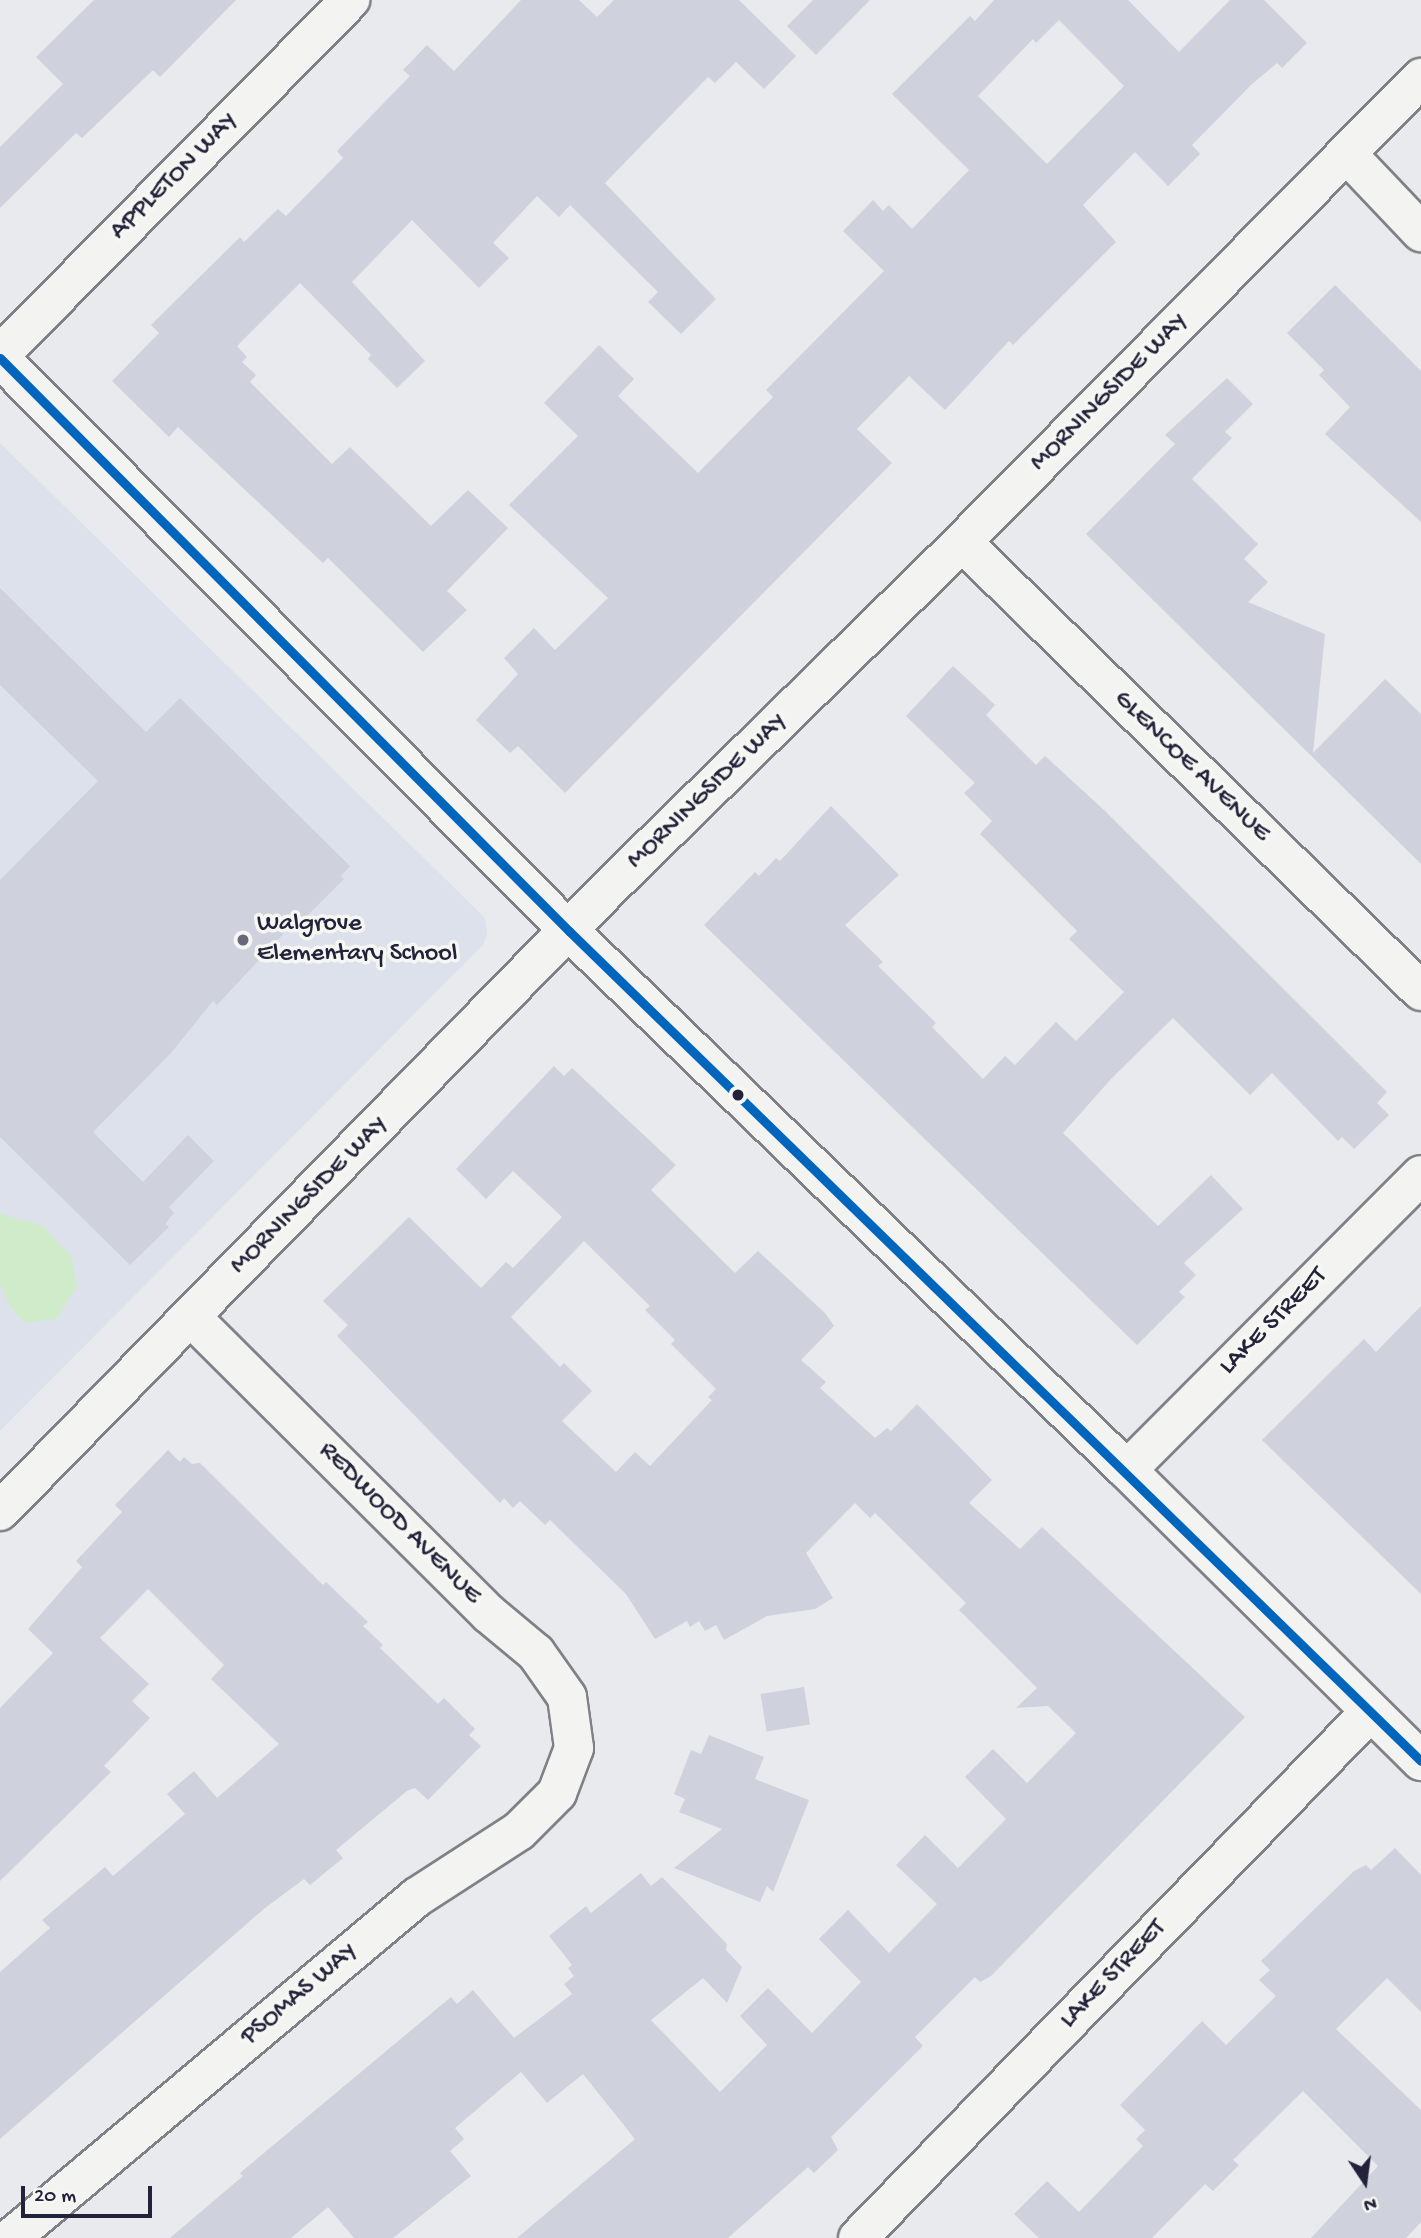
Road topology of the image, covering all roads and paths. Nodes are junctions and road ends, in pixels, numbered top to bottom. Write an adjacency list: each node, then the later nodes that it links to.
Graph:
1 (350, 0): 5 (street, APPLETON WAY)
2 (1421, 78): 3 (street, MORNINGSIDE WAY)
3 (1347, 154): 4 (street); 6 (street, MORNINGSIDE WAY)
4 (1421, 232)
5 (0, 356): 7 (street)
6 (962, 542): 7 (street, MORNINGSIDE WAY); 8 (street, GLENCOE AVENUE)
7 (569, 931): 10 (street, MORNINGSIDE WAY); 11 (street)
8 (1421, 991)
9 (1421, 1175): 11 (street, LAKE STREET)
10 (191, 1317): 12 (street, MORNINGSIDE WAY); 14 (street, REDWOOD AVENUE)
11 (1127, 1469): 13 (street)
12 (0, 1511)
13 (1370, 1712): 15 (street); 17 (street, LAKE STREET)
14 (574, 1748): 16 (street, PSOMAS WAY)
15 (1421, 1761)
16 (11, 2238)
17 (858, 2238)

